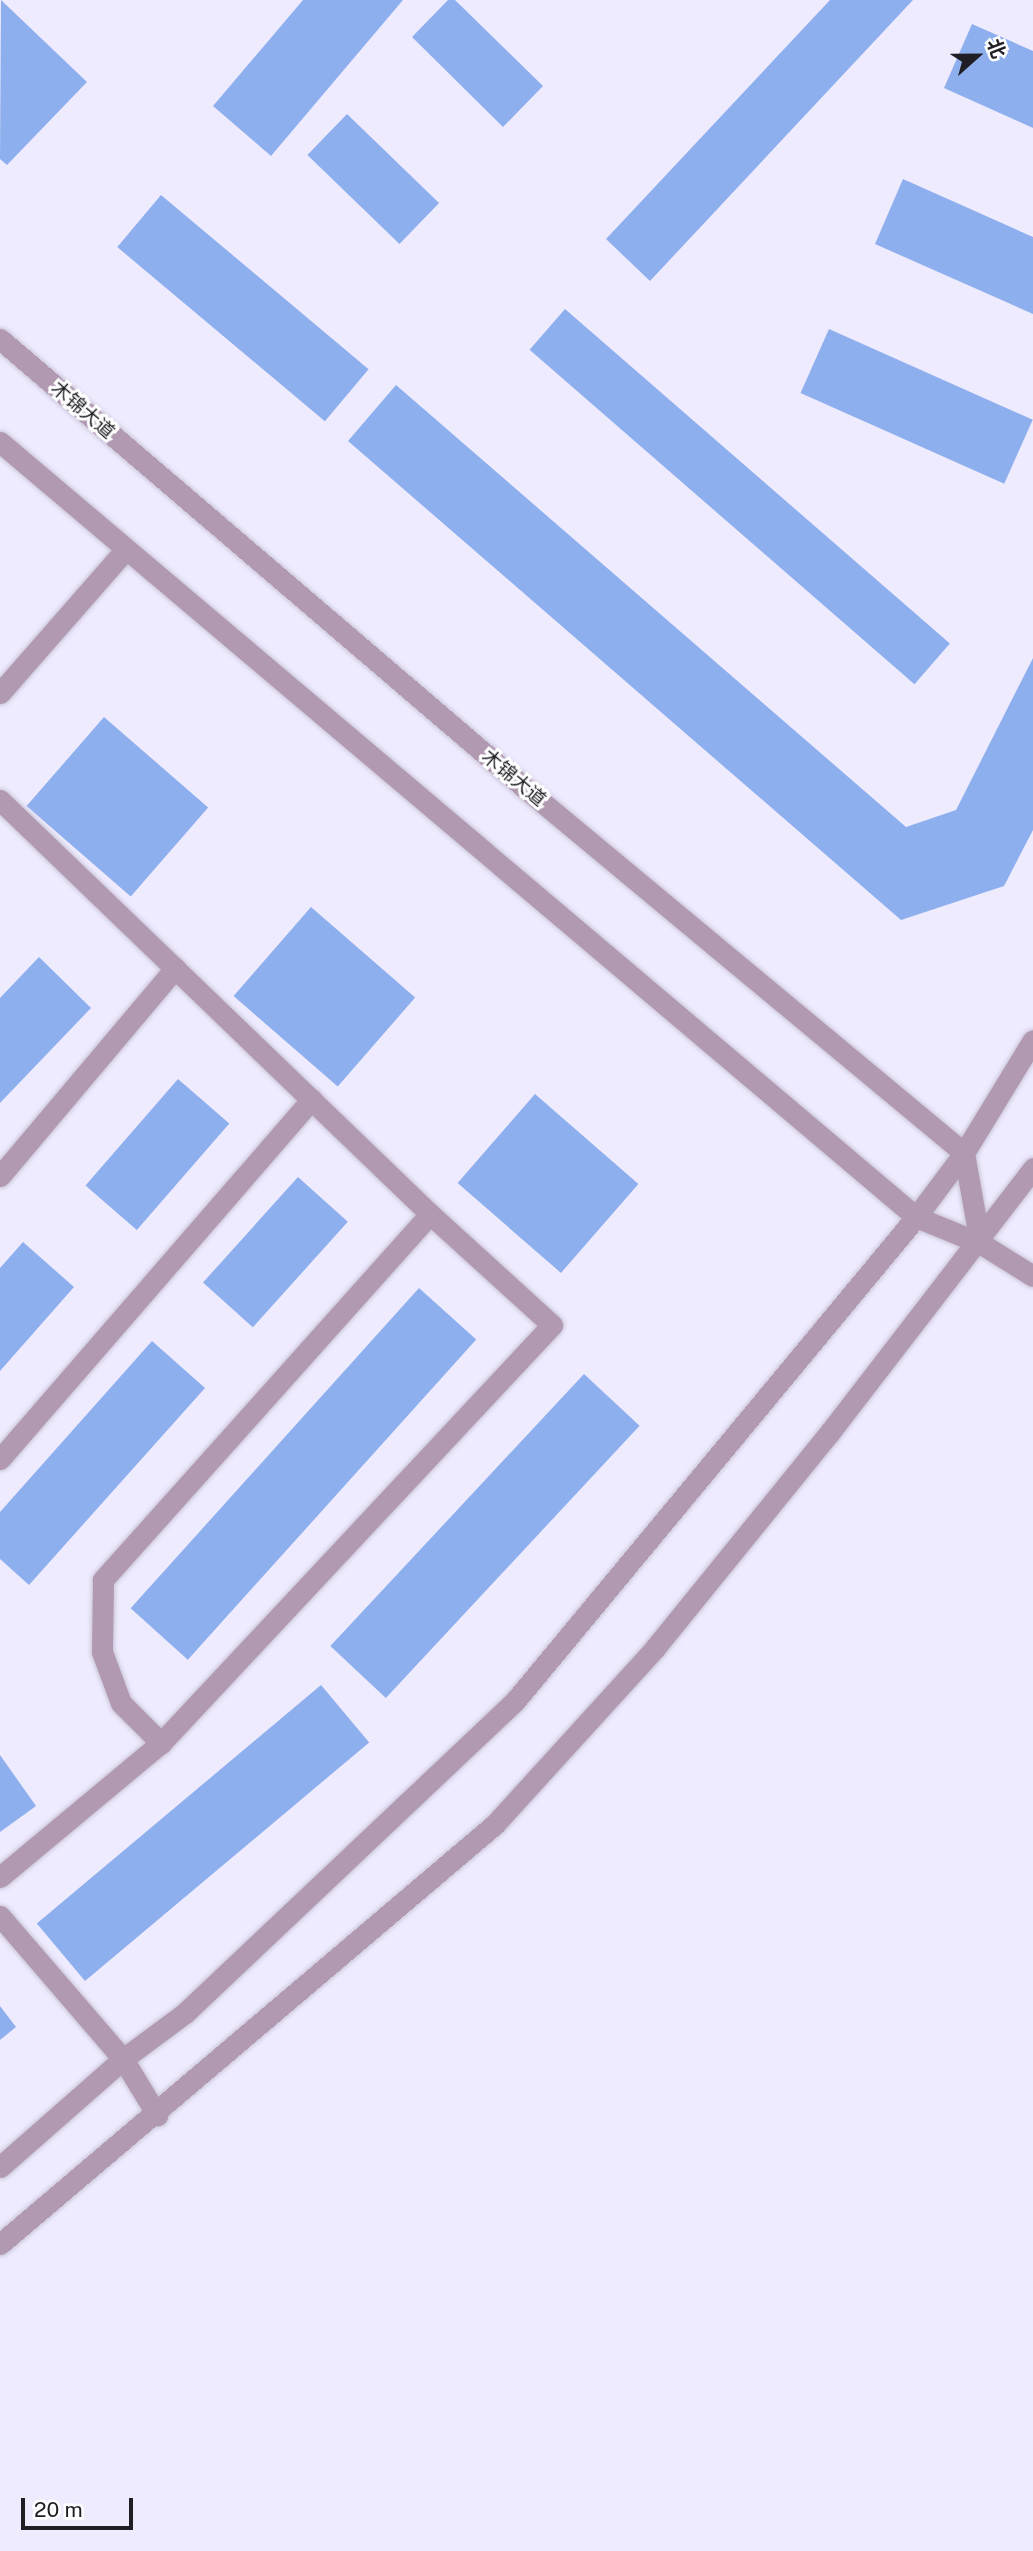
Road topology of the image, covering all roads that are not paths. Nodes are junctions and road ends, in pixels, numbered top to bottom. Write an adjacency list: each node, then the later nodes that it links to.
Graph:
1 (0, 339): 9 (street, 木锦大道)
2 (0, 442): 3 (street)
3 (125, 550): 4 (street); 13 (street)
4 (0, 692)
5 (0, 800): 6 (street)
6 (175, 968): 8 (street); 11 (street)
7 (1033, 1040): 9 (street)
8 (312, 1099): 12 (street); 16 (street)
9 (964, 1153): 13 (street); 14 (street)
10 (1033, 1168): 14 (street)
11 (0, 1176)
12 (430, 1214): 17 (street); 17 (street)
13 (916, 1217): 14 (street); 20 (street)
14 (980, 1242): 15 (street); 21 (street)
15 (1033, 1276)
16 (0, 1459)
17 (162, 1743): 18 (street)
18 (0, 1877)
19 (0, 1916): 20 (street)
20 (123, 2059): 21 (street); 22 (street)
21 (157, 2115): 23 (street)
22 (0, 2167)
23 (0, 2244)

